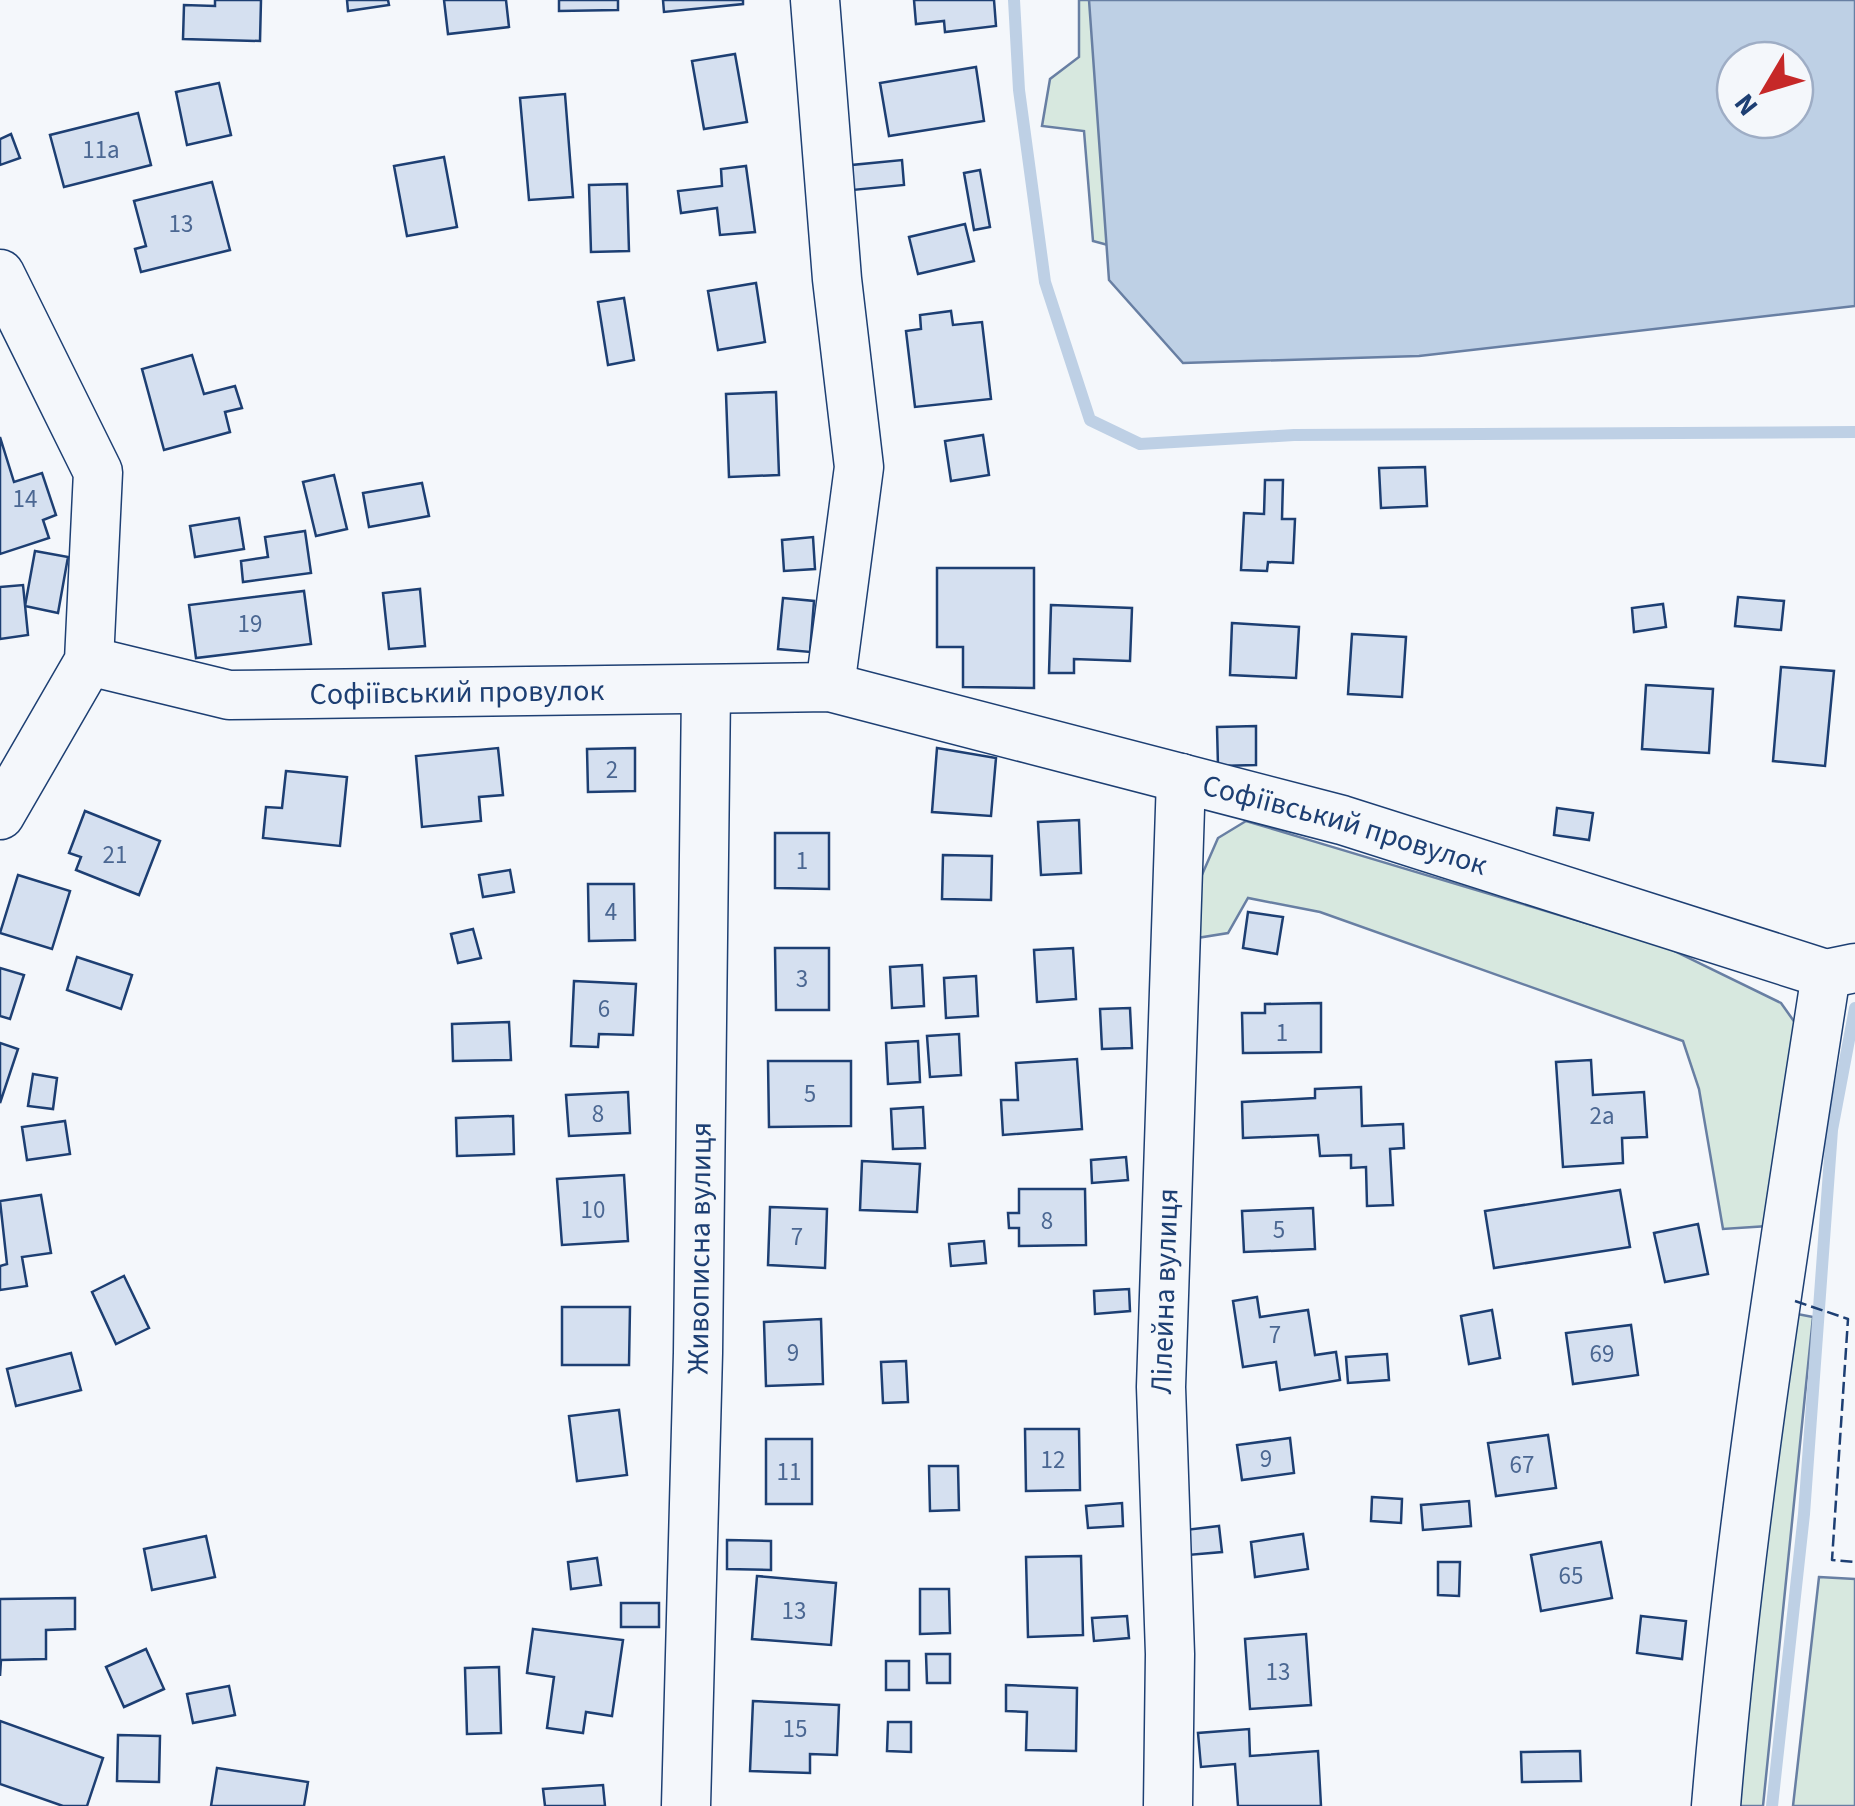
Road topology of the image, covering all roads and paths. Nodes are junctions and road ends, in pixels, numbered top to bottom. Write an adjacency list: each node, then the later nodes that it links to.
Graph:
1 (816, 0): 4 (street)
2 (0, 274): 3 (street)
3 (89, 662): 5 (street, Софіївський провулок); 7 (street)
4 (830, 686): 5 (street, Софіївський провулок); 6 (street, Софіївський провулок)
5 (706, 690): 9 (street, Живописна вулиця)
6 (1181, 778): 8 (street, Софіївський провулок); 10 (street, Лілейна вулиця)
7 (0, 815)
8 (1841, 971): 11 (street)
9 (686, 1806)
10 (1168, 1806)
11 (1716, 1806)

